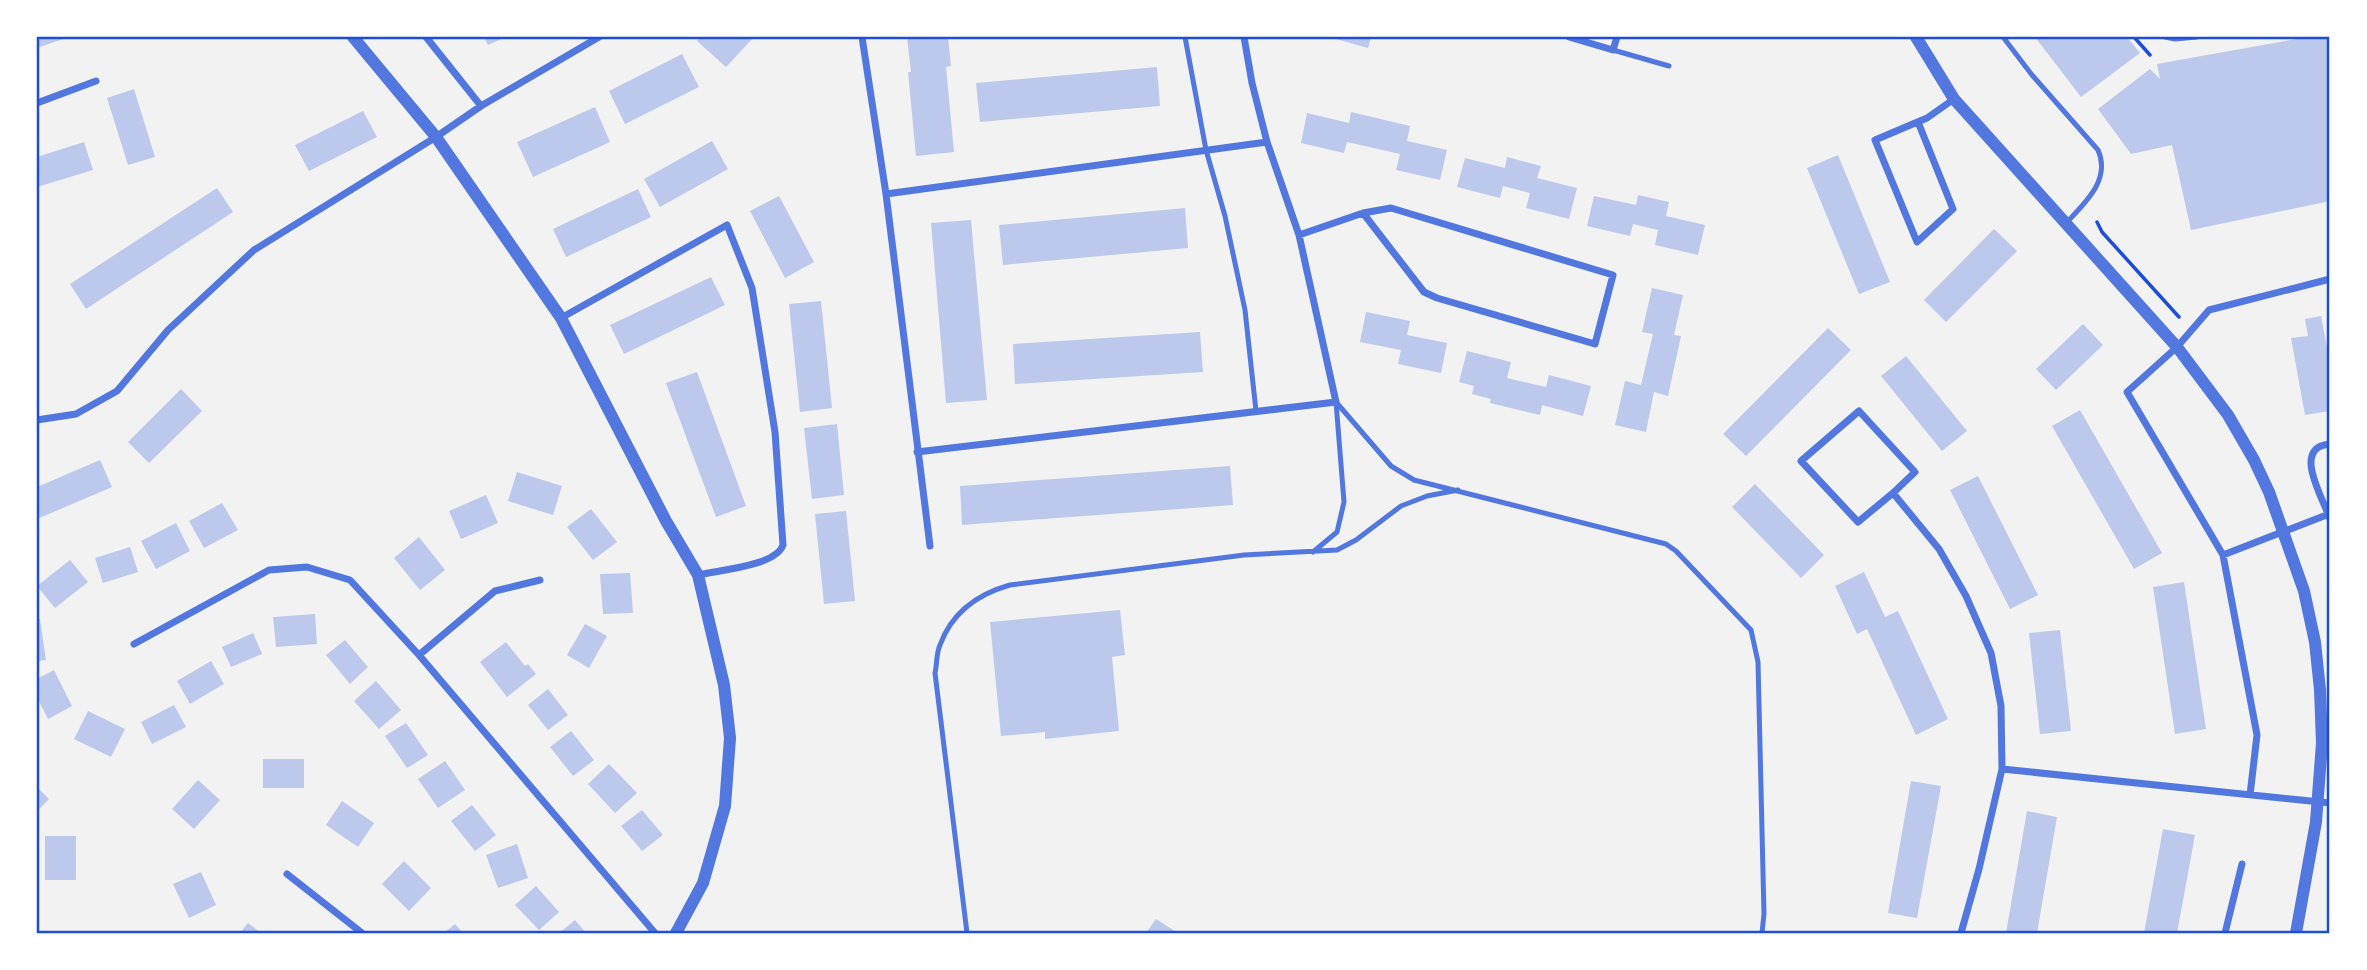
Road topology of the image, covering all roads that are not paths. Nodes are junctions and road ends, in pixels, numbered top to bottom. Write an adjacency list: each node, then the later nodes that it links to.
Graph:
1 (353, 37): 20 (street)
2 (426, 37): 18 (street)
3 (599, 37): 18 (street)
4 (862, 37): 23 (street)
5 (1185, 37): 22 (lane)
6 (1244, 37): 21 (street)
7 (1569, 37): 13 (street)
8 (1617, 37): 13 (street)
9 (1916, 37): 16 (street)
10 (2003, 37): 25 (lane)
11 (2165, 37): 12 (lane)
12 (2197, 37)
13 (1614, 50): 14 (lane)
14 (1669, 66)
15 (96, 81): 17 (street)
16 (1954, 99): 19 (street); 25 (street)
17 (37, 103)
18 (481, 106): 20 (street)
19 (1918, 122): 19 (street)
20 (436, 137): 28 (street); 32 (street)
21 (1267, 142): 22 (street); 26 (street)
22 (1206, 150): 23 (street); 31 (lane)
23 (886, 194): 34 (street)
24 (1363, 213): 24 (street); 26 (street)
25 (2064, 224): 29 (street)
26 (1298, 235): 30 (street)
27 (2330, 279): 29 (street)
28 (561, 318): 42 (street); 42 (street)
29 (2177, 347): 38 (street); 41 (street)
30 (1336, 402): 31 (street); 35 (lane); 40 (lane)
31 (1256, 411): 34 (street)
32 (37, 420)
33 (2330, 444): 37 (street)
34 (917, 452): 39 (street)
35 (1458, 490): 40 (lane); 55 (lane)
36 (1893, 493): 36 (street); 46 (street)
37 (2329, 517): 38 (street)
38 (2284, 531): 41 (street); 48 (street)
39 (930, 546)
40 (1312, 552): 54 (lane)
41 (2222, 555): 47 (street)
42 (698, 575): 53 (street)
43 (540, 580): 45 (street)
44 (134, 644): 45 (street)
45 (419, 655): 52 (street)
46 (2002, 769): 47 (street); 56 (street)
47 (2250, 795): 48 (street)
48 (2324, 803): 58 (street)
49 (2242, 864): 57 (street)
50 (287, 874): 51 (street)
51 (362, 933)
52 (655, 933)
53 (676, 933)
54 (967, 933)
55 (1762, 933)
56 (1961, 933)
57 (2225, 933)
58 (2296, 933)

